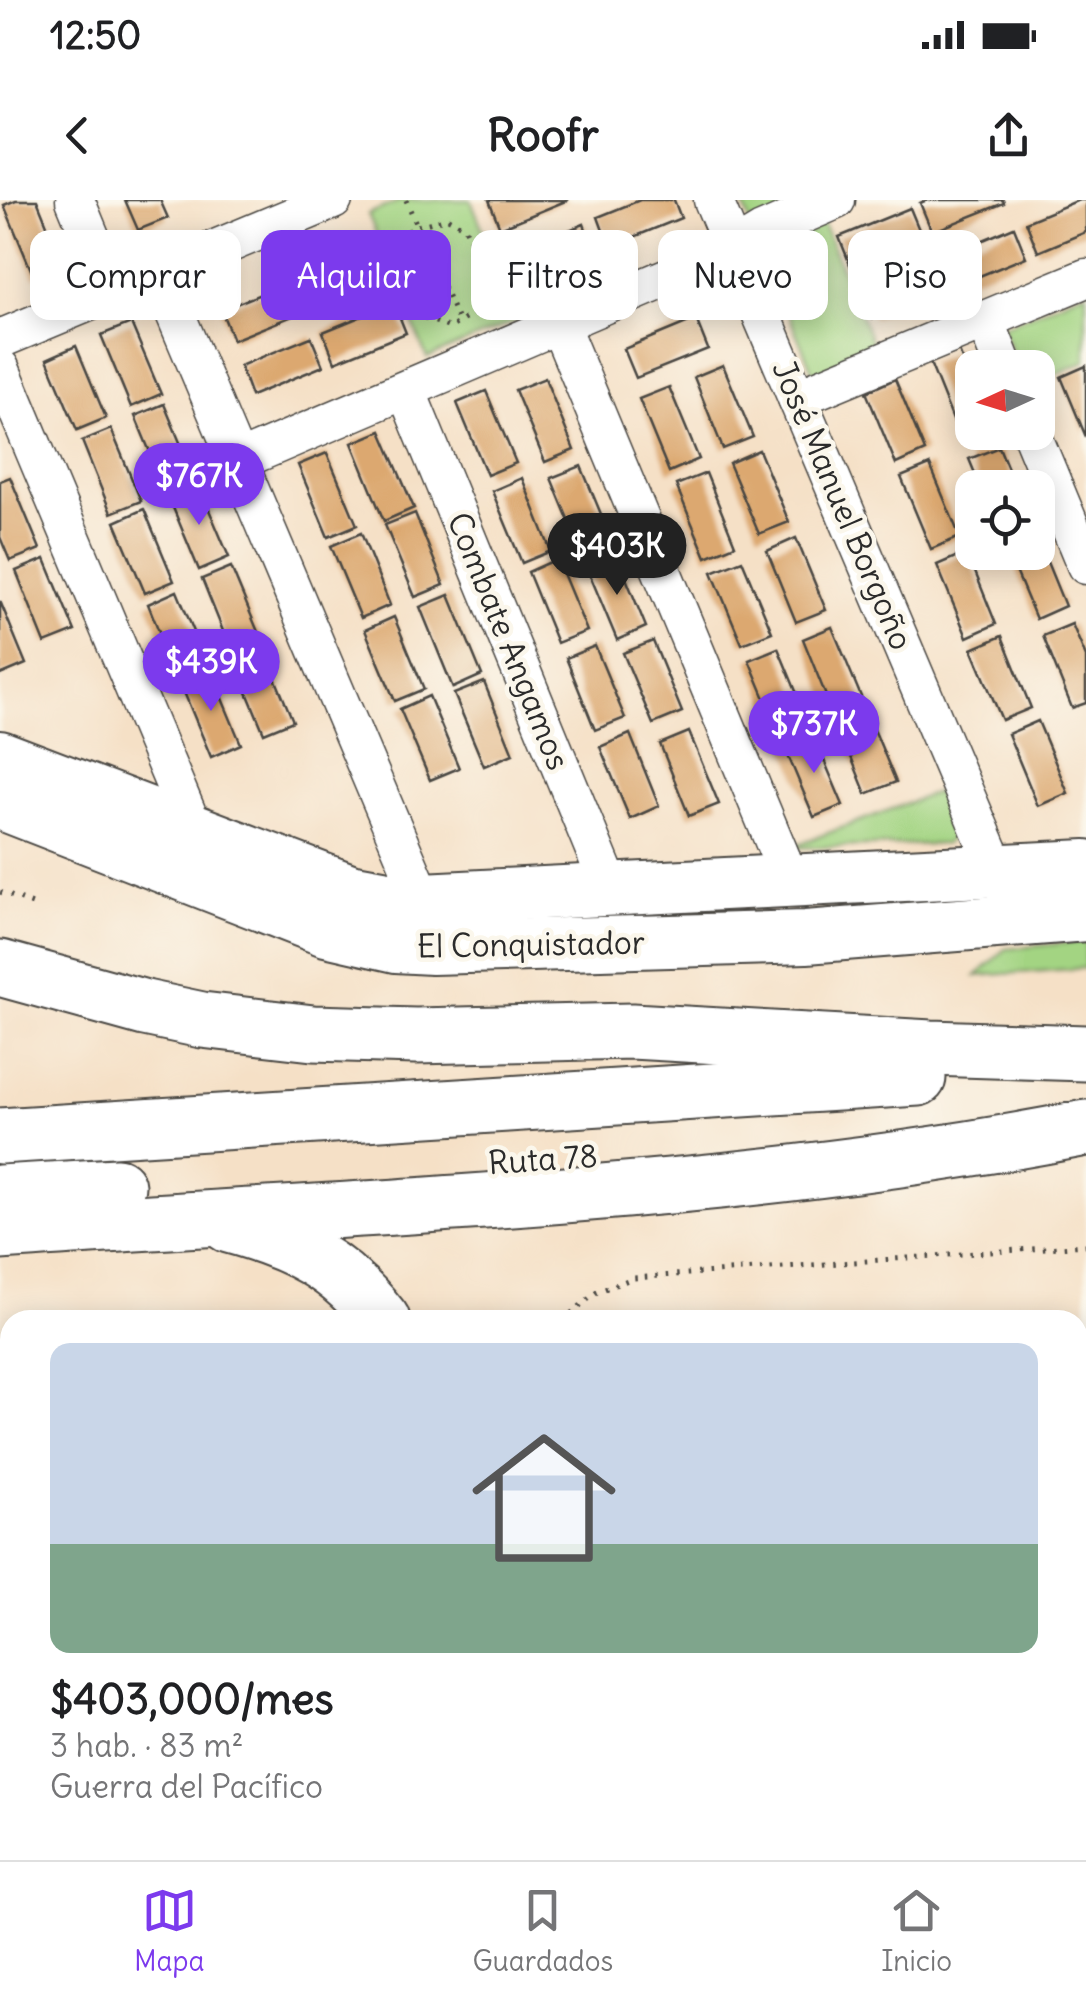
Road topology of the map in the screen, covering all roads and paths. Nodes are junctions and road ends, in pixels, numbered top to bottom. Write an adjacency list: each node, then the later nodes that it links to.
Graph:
1 (75, 200): 8 (street)
2 (333, 200): 6 (street)
3 (406, 200): 7 (path)
4 (713, 200): 10 (street, José Manuel Borgoño)
5 (836, 200): 11 (street)
6 (275, 211): 9 (street)
7 (417, 226): 19 (path); 19 (path); 19 (path)
8 (87, 230)
9 (239, 230)
10 (726, 230)
11 (767, 230)
12 (1086, 278): 17 (street)
13 (658, 282): 18 (street)
14 (46, 320): 20 (street)
15 (178, 320): 26 (street)
16 (764, 320): 24 (street, José Manuel Borgoño)
17 (984, 320): 21 (street); 24 (street)
18 (560, 324): 23 (street); 33 (street)
19 (460, 325)
20 (0, 339)
21 (996, 350)
22 (0, 368): 30 (street)
23 (406, 390): 26 (street); 35 (street, Combate Angamos)
24 (797, 398): 32 (street, José Manuel Borgoño)
25 (1038, 450): 27 (street)
26 (238, 461): 39 (street)
27 (1086, 565)
28 (0, 757): 30 (main road, El Conquistador)
29 (0, 803): 39 (main road, El Conquistador)
30 (192, 828): 39 (main road, El Conquistador)
31 (1086, 866): 32 (main road, El Conquistador)
32 (998, 871): 33 (main road, El Conquistador); 38 (street, José Manuel Borgoño)
33 (791, 882): 35 (main road, El Conquistador)
34 (0, 892): 36 (path)
35 (612, 892): 39 (main road, El Conquistador)
36 (35, 905)
37 (1086, 915): 38 (main road, El Conquistador)
38 (1018, 921): 39 (main road, El Conquistador)
39 (428, 923)
40 (0, 968): 41 (highway)
41 (1086, 1053)
42 (1086, 1067): 44 (highway, Ruta 78)
43 (1086, 1126): 45 (highway, Ruta 78); 46 (highway)
44 (0, 1136)
45 (0, 1194)
46 (192, 1218): 47 (highway); 49 (highway)
47 (0, 1232)
48 (1086, 1245): 50 (path)
49 (374, 1310)
50 (574, 1310)

